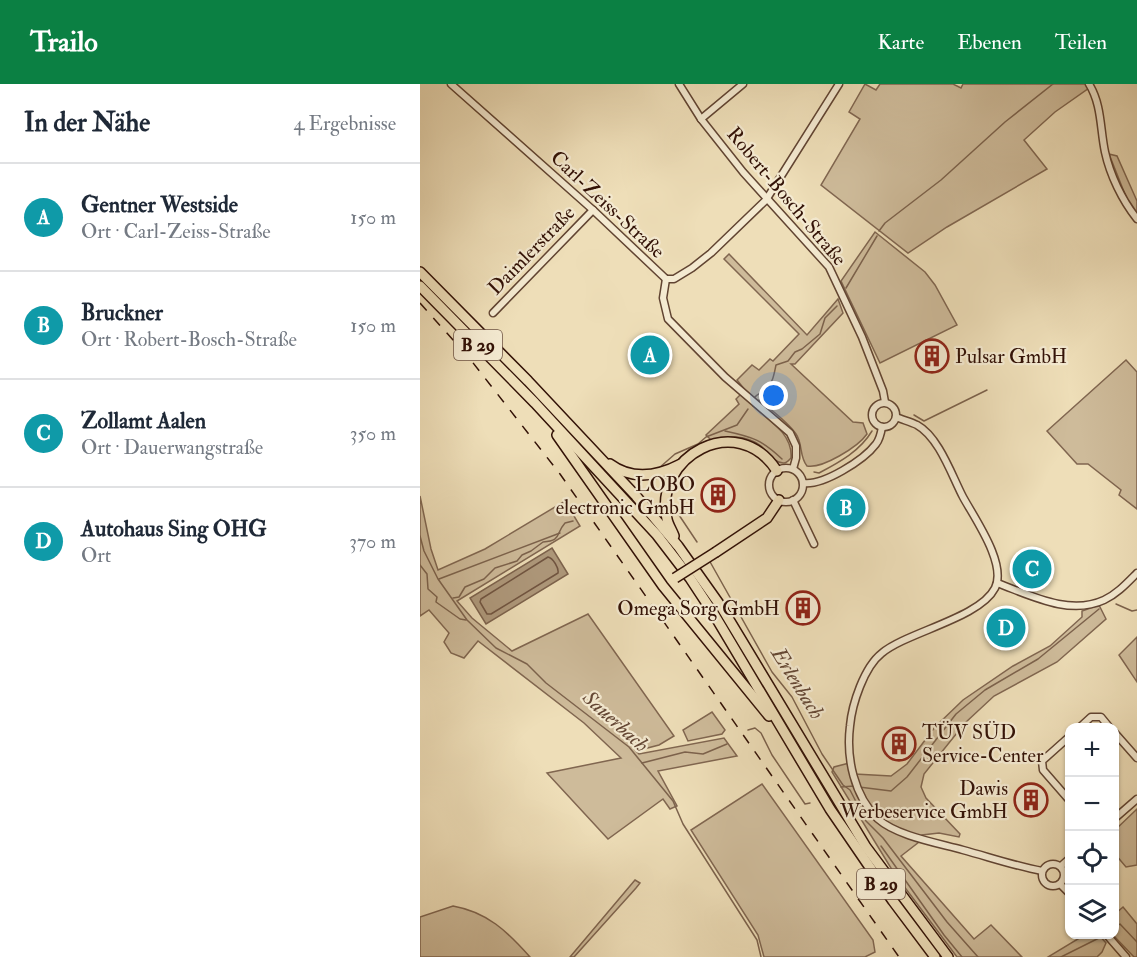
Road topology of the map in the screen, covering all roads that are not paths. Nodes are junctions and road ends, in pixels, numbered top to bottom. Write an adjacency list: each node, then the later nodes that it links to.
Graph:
1 (451, 84): 8 (street, Carl-Zeiss-Straße)
2 (679, 84): 6 (street, Robert-Bosch-Straße)
3 (743, 84): 6 (street)
4 (839, 84): 7 (street)
5 (1089, 84): 9 (street)
6 (701, 119): 7 (street, Robert-Bosch-Straße)
7 (766, 200): 11 (street); 14 (street, Robert-Bosch-Straße)
8 (593, 210): 11 (street, Carl-Zeiss-Straße); 13 (street, Daimlerstraße)
9 (1137, 219)
10 (420, 272): 18 (highway, B 29)
11 (666, 279): 20 (street, Carl-Zeiss-Straße)
12 (420, 286): 15 (highway, B 29)
13 (493, 313)
14 (885, 402): 16 (street, Robert-Bosch-Straße); 17 (street)
15 (536, 403): 29 (highway); 32 (highway, B 29)
16 (896, 417): 17 (street); 28 (street)
17 (882, 427): 22 (street)
18 (591, 449): 19 (highway); 26 (highway, B 29)
19 (683, 462): 21 (highway); 26 (highway)
20 (792, 469): 21 (street); 22 (street)
21 (777, 471): 23 (street)
22 (803, 483): 24 (street)
23 (779, 500): 24 (street); 29 (highway, bridge)
24 (793, 500): 25 (street)
25 (814, 544)
26 (678, 546): 46 (highway, B 29)
27 (1137, 573): 28 (street)
28 (997, 583): 41 (street)
29 (663, 586): 32 (highway)
30 (1084, 723): 31 (street)
31 (1106, 723)
32 (785, 736): 45 (highway, B 29)
33 (1119, 738): 35 (street)
34 (1065, 740): 36 (street)
35 (1137, 758)
36 (1065, 795)
37 (1137, 799): 38 (street)
38 (1119, 815)
39 (1065, 862): 40 (street)
40 (1061, 866): 41 (street); 42 (street)
41 (1042, 871): 42 (street)
42 (1060, 884): 43 (street)
43 (1065, 889)
44 (1110, 939): 47 (street)
45 (936, 957)
46 (948, 957)
47 (1126, 957)

